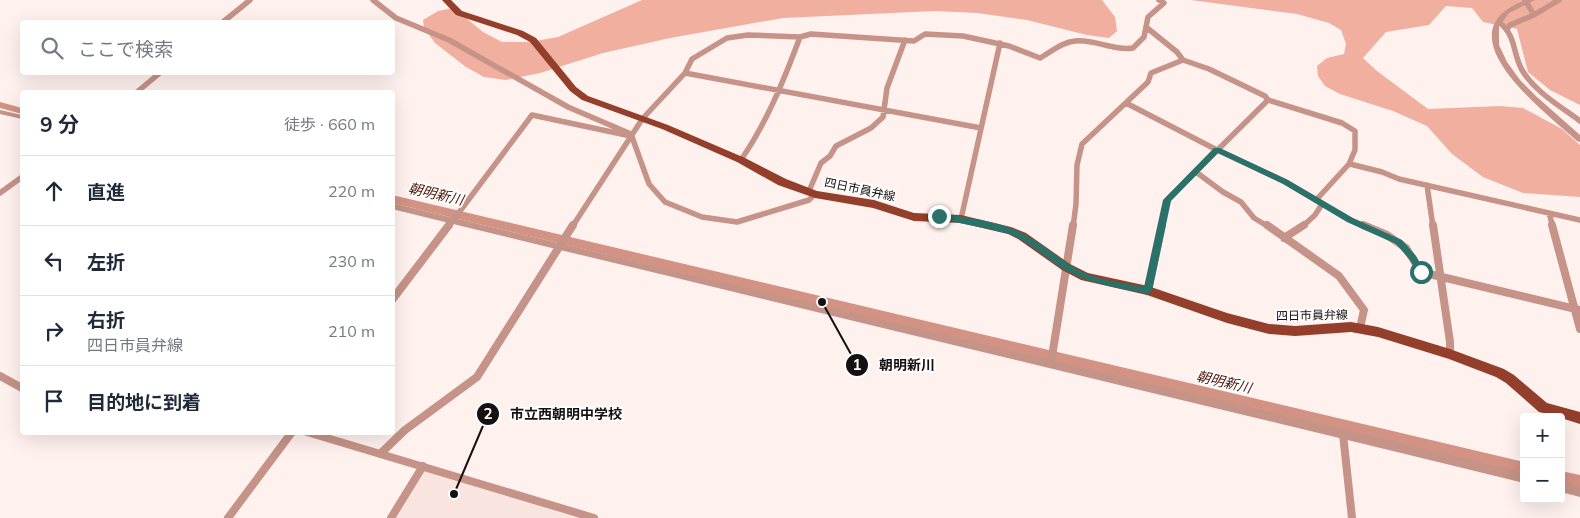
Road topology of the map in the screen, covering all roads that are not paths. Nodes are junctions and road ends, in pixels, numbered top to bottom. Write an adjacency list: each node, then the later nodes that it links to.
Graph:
1 (250, 0): 8 (street)
2 (373, 0): 29 (street)
3 (446, 0): 27 (main road, 四日市員弁線)
4 (1159, 0): 10 (street)
5 (1559, 0): 7 (street)
6 (1528, 1): 7 (street); 9 (street)
7 (1534, 15): 11 (street)
8 (225, 20)
9 (1499, 22): 11 (street); 30 (street)
10 (1145, 28): 14 (street); 15 (street)
11 (1508, 28): 26 (street)
12 (800, 37): 13 (street); 16 (street); 19 (street)
13 (905, 40): 14 (street); 22 (street)
14 (1000, 43): 28 (street)
15 (1183, 60): 20 (street); 21 (street)
16 (684, 73): 19 (street); 25 (street)
17 (157, 75): 18 (street)
18 (139, 90)
19 (778, 90): 22 (street); 32 (street)
20 (1268, 100): 31 (street); 33 (street)
21 (1126, 102): 31 (street); 47 (street)
22 (885, 111): 28 (street); 37 (street)
23 (1, 112): 24 (street)
24 (20, 117)
25 (644, 117): 27 (street); 29 (street)
26 (1580, 121)
27 (665, 127): 32 (main road, 四日市員弁線)
28 (981, 128): 43 (street)
29 (631, 134): 37 (street); 42 (street); 46 (street)
30 (1580, 139)
31 (1217, 150): 34 (street); 39 (street)
32 (741, 160): 37 (main road, 四日市員弁線)
33 (1350, 164): 36 (street); 39 (street)
34 (1196, 172): 45 (street); 49 (street)
35 (20, 178): 38 (street)
36 (1427, 185): 41 (street); 48 (street)
37 (812, 192): 43 (main road, 四日市員弁線)
38 (0, 193)
39 (1320, 202): 45 (street); 48 (street)
40 (395, 206): 42 (street)
41 (1549, 213): 44 (street); 51 (street)
42 (456, 216): 46 (street); 50 (street)
43 (961, 219): 47 (main road, 四日市員弁線)
44 (1580, 220)
45 (1284, 238): 52 (street)
46 (562, 242): 55 (street); 62 (street)
47 (1066, 267): 49 (main road, 四日市員弁線); 55 (street)
48 (1439, 276): 51 (street); 54 (street)
49 (1148, 291): 52 (main road, 四日市員弁線)
50 (395, 296)
51 (1577, 310): 53 (street)
52 (1360, 328): 54 (main road, 四日市員弁線)
53 (1580, 329)
54 (1450, 354): 58 (main road, 四日市員弁線)
55 (1051, 359): 59 (street)
56 (0, 376): 57 (street)
57 (20, 387)
58 (1580, 418)
59 (1342, 434): 64 (street); 70 (street)
60 (290, 435): 67 (street)
61 (319, 435): 62 (street)
62 (380, 454): 63 (street)
63 (423, 466): 68 (street); 69 (street)
64 (1520, 477)
65 (1565, 489): 66 (street)
66 (1580, 492)
67 (228, 518)
68 (391, 518)
69 (594, 518)
70 (1352, 518)

